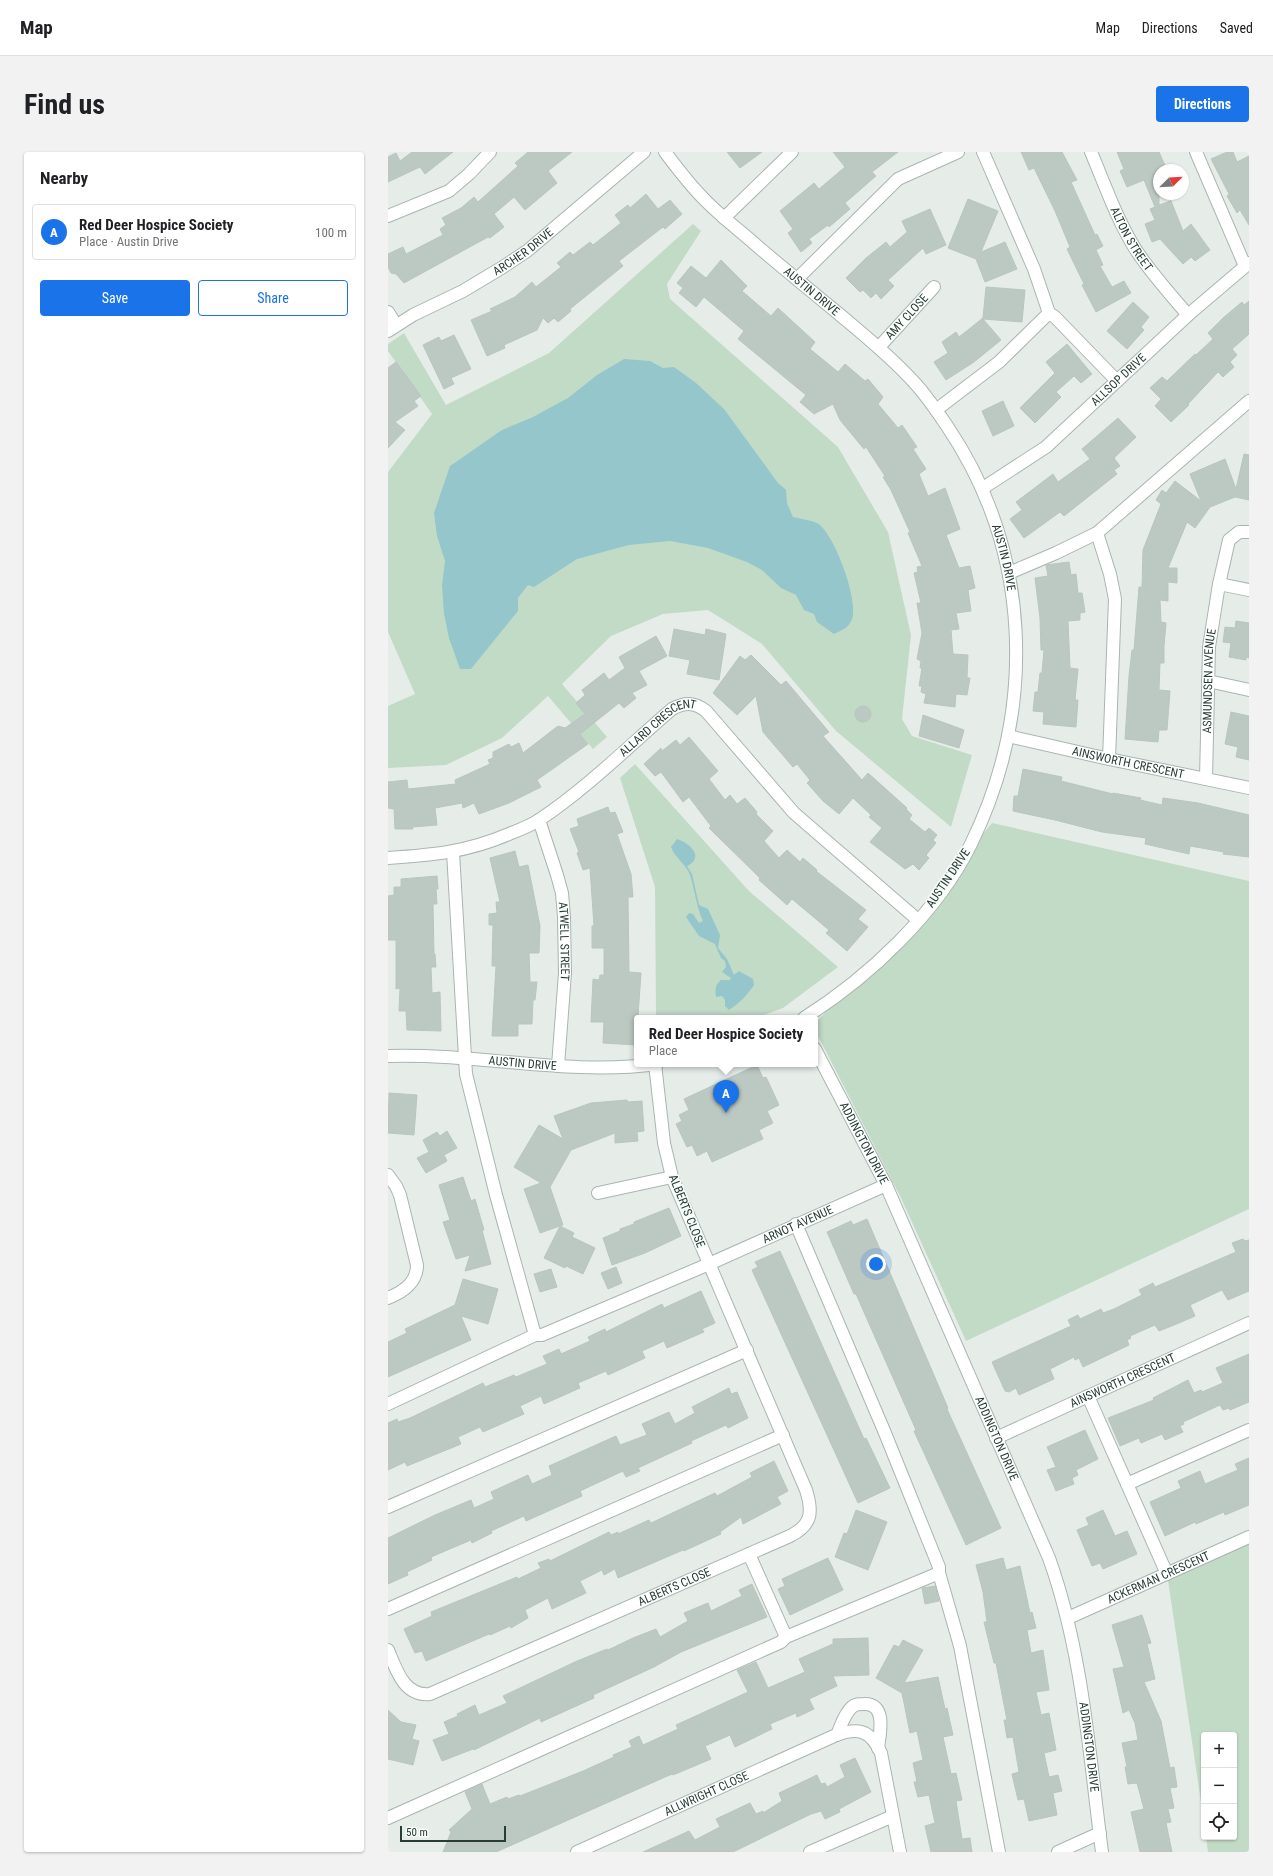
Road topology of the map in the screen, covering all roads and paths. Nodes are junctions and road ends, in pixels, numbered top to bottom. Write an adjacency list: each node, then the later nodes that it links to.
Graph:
1 (490, 152): 9 (street)
2 (644, 152): 17 (street, ARCHER DRIVE)
3 (665, 152): 10 (street, AUSTIN DRIVE)
4 (792, 152): 10 (street)
5 (958, 152): 12 (street)
6 (983, 152): 15 (street)
7 (1091, 152): 16 (street, ALTON STREET)
8 (1196, 152): 11 (street)
9 (388, 216)
10 (724, 218): 12 (street, AUSTIN DRIVE)
11 (1247, 265): 16 (street, ALLSOP DRIVE)
12 (797, 279): 18 (street, AUSTIN DRIVE)
13 (934, 287): 18 (street, AMY CLOSE)
14 (388, 312): 17 (street)
15 (1049, 313): 19 (street); 21 (street)
16 (1188, 315): 19 (street, ALLSOP DRIVE)
17 (392, 328)
18 (879, 347): 21 (street, AUSTIN DRIVE)
19 (1117, 381): 22 (street, ALLSOP DRIVE)
20 (1249, 401): 24 (street)
21 (936, 410): 22 (street, AUSTIN DRIVE)
22 (982, 488): 25 (street, AUSTIN DRIVE)
23 (1249, 532): 26 (street, ASMUNDSEN AVENUE)
24 (1097, 533): 25 (street); 31 (street)
25 (1009, 573): 30 (street, AUSTIN DRIVE)
26 (1219, 584): 27 (street); 28 (street, ASMUNDSEN AVENUE)
27 (1249, 590)
28 (1208, 681): 29 (street); 32 (street, ASMUNDSEN AVENUE)
29 (1249, 690)
30 (1008, 736): 31 (street, AINSWORTH CRESCENT); 37 (street, AUSTIN DRIVE)
31 (1109, 759): 32 (street, AINSWORTH CRESCENT)
32 (1206, 779): 33 (street, AINSWORTH CRESCENT)
33 (1249, 788)
34 (539, 820): 35 (street, ALLARD CRESCENT); 37 (street, ALLARD CRESCENT); 43 (street, ATWELL STREET)
35 (453, 852): 36 (street, ALLARD CRESCENT); 41 (street)
36 (388, 858)
37 (918, 920): 38 (street, AUSTIN DRIVE)
38 (808, 1015)
39 (818, 1055): 47 (street, ADDINGTON DRIVE)
40 (388, 1056): 41 (street, AUSTIN DRIVE)
41 (465, 1059): 43 (street, AUSTIN DRIVE); 53 (street)
42 (634, 1065): 43 (street, AUSTIN DRIVE)
43 (558, 1066)
44 (656, 1067): 46 (street, ALBERTS CLOSE)
45 (388, 1175): 51 (street)
46 (672, 1177): 48 (street); 50 (street, ALBERTS CLOSE)
47 (886, 1185): 49 (street, ARNOT AVENUE); 59 (street, ADDINGTON DRIVE)
48 (598, 1193)
49 (796, 1224): 50 (street, ARNOT AVENUE); 64 (street)
50 (709, 1264): 53 (street, ARNOT AVENUE); 54 (street, ALBERTS CLOSE)
51 (388, 1298)
52 (1249, 1323): 55 (street, AINSWORTH CRESCENT)
53 (535, 1336): 56 (street, ARNOT AVENUE)
54 (747, 1350): 58 (street, ALBERTS CLOSE); 61 (street)
55 (1088, 1396): 59 (street, AINSWORTH CRESCENT); 60 (street)
56 (388, 1404)
57 (1249, 1430): 60 (street)
58 (783, 1435): 63 (street, ALBERTS CLOSE); 66 (street)
59 (996, 1438): 67 (street, ADDINGTON DRIVE)
60 (1127, 1484): 65 (street)
61 (388, 1507)
62 (1249, 1536): 65 (street, ACKERMAN CRESCENT)
63 (749, 1554): 68 (street); 69 (street, ALBERTS CLOSE)
64 (939, 1573): 68 (street); 78 (street)
65 (1167, 1574): 67 (street, ACKERMAN CRESCENT)
66 (388, 1609)
67 (1068, 1618): 74 (street, ADDINGTON DRIVE)
68 (786, 1637): 73 (street)
69 (388, 1650)
70 (837, 1735): 71 (street, ALLWRIGHT CLOSE); 71 (street); 75 (street, ALLWRIGHT CLOSE)
71 (878, 1748): 72 (street)
72 (893, 1816): 76 (street); 77 (street)
73 (388, 1818)
74 (1100, 1833): 79 (street); 80 (street, ADDINGTON DRIVE)
75 (577, 1852)
76 (810, 1852)
77 (900, 1852)
78 (999, 1852)
79 (1058, 1852)
80 (1102, 1852)

